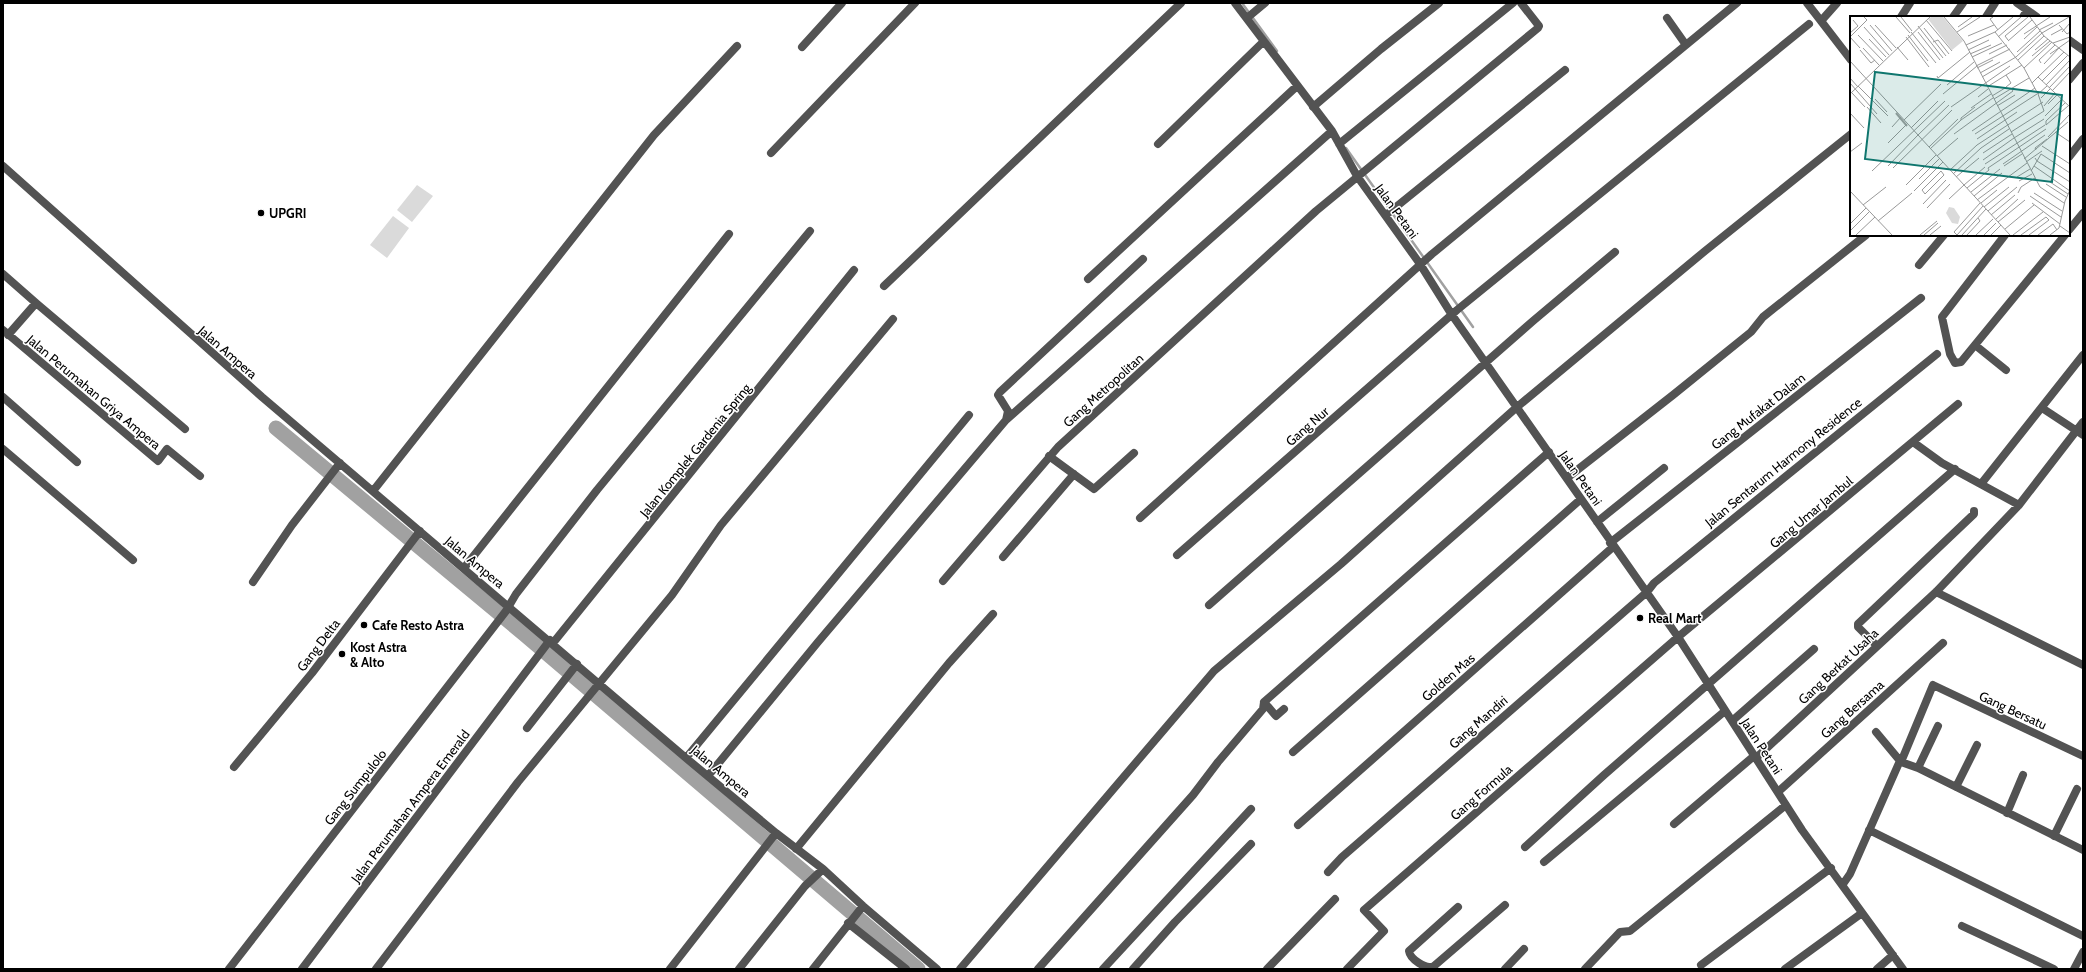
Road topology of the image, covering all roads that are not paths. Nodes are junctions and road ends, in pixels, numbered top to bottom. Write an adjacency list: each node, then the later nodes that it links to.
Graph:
1 (842, 3): 28 (street)
2 (915, 3): 41 (street)
3 (1181, 3): 61 (street)
4 (1235, 3): 16 (street, Jalan Petani)
5 (1266, 3): 16 (street)
6 (1440, 3): 35 (street)
7 (1513, 3): 39 (street)
8 (1521, 3): 44 (street, Gang Metropolitan)
9 (1737, 3): 26 (street)
10 (1807, 3): 22 (street)
11 (1837, 3): 22 (street)
12 (1910, 3): 18 (street)
13 (1963, 3): 19 (street)
14 (1995, 3): 20 (street)
15 (2017, 3): 17 (street)
16 (1251, 14): 25 (street, Jalan Petani)
17 (2025, 14)
18 (1902, 16)
19 (1954, 16)
20 (1987, 16)
21 (1667, 18): 26 (street)
22 (1821, 21): 30 (street)
23 (1809, 24): 64 (street, Gang Nur)
24 (2070, 41): 29 (street)
25 (1263, 42): 34 (street, Jalan Petani); 40 (street)
26 (1686, 44): 56 (street)
27 (737, 46): 94 (street)
28 (802, 47)
29 (2083, 50)
30 (1850, 59)
31 (2083, 63): 33 (street)
32 (1565, 70): 45 (street)
33 (2070, 79)
34 (1297, 86): 35 (street, Jalan Petani); 60 (street)
35 (1313, 107): 36 (street, Jalan Petani)
36 (1332, 132): 39 (street, Jalan Petani); 77 (street)
37 (1850, 135): 74 (street)
38 (2083, 139): 42 (street)
39 (1342, 141): 44 (street, Jalan Petani)
40 (1158, 144)
41 (771, 153)
42 (2070, 156)
43 (3, 166): 87 (street, Jalan Ampera)
44 (1357, 176): 45 (street, Jalan Petani); 85 (street, Gang Metropolitan)
45 (1389, 211): 56 (street, Jalan Petani)
46 (2083, 213): 47 (street)
47 (2070, 229)
48 (810, 231): 111 (street, Gang Sumpulolo)
49 (729, 234): 105 (street)
50 (1865, 236): 92 (street)
51 (1943, 236): 57 (street)
52 (2004, 236): 67 (street)
53 (2064, 236): 67 (street)
54 (1615, 252): 70 (street)
55 (1143, 259): 77 (street)
56 (1422, 263): 64 (street, Jalan Petani); 98 (street)
57 (1920, 265)
58 (854, 270): 114 (street, Jalan Komplek Gardenia Spring)
59 (3, 274): 63 (street)
60 (1088, 279)
61 (884, 286)
62 (1921, 298): 101 (street, Gang Mufakat Dalam)
63 (36, 303): 66 (street, Jalan Perumahan Griya Ampera); 79 (street)
64 (1455, 313): 70 (street, Jalan Petani); 102 (street, Gang Nur)
65 (892, 319): 122 (street)
66 (5, 332): 91 (street, Jalan Perumahan Griya Ampera)
67 (1975, 345): 71 (street)
68 (1937, 354): 108 (street, Jalan Sentarum Harmony Residence)
69 (2083, 355): 75 (street)
70 (1486, 362): 74 (street, Jalan Petani); 110 (street)
71 (2006, 370)
72 (3, 397): 86 (street)
73 (1958, 404): 81 (street, Gang Umar Jambul)
74 (1517, 407): 83 (street, Jalan Petani); 181 (street)
75 (2042, 408): 80 (street); 93 (street)
76 (969, 414): 135 (street)
77 (1006, 420): 140 (street)
78 (2083, 422): 80 (street, Gang Berkat Usaha)
79 (185, 429)
80 (2079, 433): 96 (street, Gang Berkat Usaha)
81 (1913, 442): 89 (street); 113 (street, Gang Umar Jambul)
82 (3, 449): 104 (street)
83 (1549, 452): 92 (street, Jalan Petani); 124 (street)
84 (1134, 453): 90 (street)
85 (1049, 456): 90 (street); 106 (street, Gang Metropolitan)
86 (77, 462)
87 (339, 465): 94 (street, Jalan Ampera); 107 (street)
88 (1664, 468): 99 (street)
89 (1955, 469): 93 (street); 121 (street)
90 (1074, 474): 103 (street)
91 (200, 476)
92 (1566, 478): 95 (street, Jalan Petani)
93 (1980, 484): 96 (street)
94 (373, 491): 100 (street, Jalan Ampera)
95 (1581, 499): 99 (street, Jalan Petani); 132 (street)
96 (2019, 505): 109 (street, Gang Berkat Usaha)
97 (1974, 511): 116 (street)
98 (1140, 518)
99 (1597, 522): 101 (street, Jalan Petani)
100 (418, 533): 105 (street, Jalan Ampera); 137 (street, Gang Delta)
101 (1612, 545): 108 (street, Jalan Petani); 147 (street, Golden Mas)
102 (1177, 555)
103 (1003, 556)
104 (132, 560)
105 (464, 568): 111 (street, Jalan Ampera)
106 (943, 581)
107 (253, 582)
108 (1647, 592): 113 (street, Jalan Petani); 159 (street, Gang Mandiri)
109 (1936, 592): 116 (street, Gang Berkat Usaha); 119 (street)
110 (1209, 605)
111 (507, 608): 114 (street, Jalan Ampera); 173 (street, Gang Sumpulolo)
112 (993, 614): 154 (street)
113 (1678, 637): 121 (street, Jalan Petani); 123 (street, Gang Umar Jambul)
114 (551, 641): 118 (street, Jalan Komplek Gardenia Spring); 120 (street, Jalan Ampera)
115 (1942, 643): 143 (street, Gang Bersama)
116 (1877, 646): 134 (street, Gang Berkat Usaha)
117 (1814, 649): 127 (street)
118 (537, 659): 174 (street, Jalan Perumahan Ampera Emerald)
119 (2083, 665)
120 (575, 666): 122 (street, Jalan Ampera); 129 (street)
121 (1708, 684): 126 (street, Jalan Petani); 153 (street)
122 (598, 685): 135 (street, Jalan Ampera); 175 (street)
123 (1614, 693): 186 (street, Gang Formula)
124 (1264, 702): 125 (street); 182 (street)
125 (1284, 709)
126 (1725, 711): 127 (street, Jalan Petani); 156 (street)
127 (1732, 721): 134 (street, Jalan Petani)
128 (1938, 726): 138 (street)
129 (527, 728)
130 (1876, 732): 136 (street)
131 (1977, 745): 141 (street)
132 (1293, 752)
133 (2083, 756): 136 (street, Gang Bersatu)
134 (1755, 757): 143 (street, Jalan Petani); 148 (street, Gang Berkat Usaha)
135 (686, 758): 140 (street, Jalan Ampera)
136 (1900, 762): 138 (street); 149 (street)
137 (234, 767)
138 (1918, 768): 141 (street)
139 (2024, 774): 146 (street)
140 (708, 776): 150 (street, Jalan Ampera)
141 (1956, 788): 146 (street)
142 (2077, 789): 151 (street)
143 (1778, 792): 144 (street, Jalan Petani)
144 (1786, 805): 157 (street, Jalan Petani); 188 (street)
145 (1251, 809): 183 (street)
146 (2007, 813): 151 (street)
147 (1298, 824)
148 (1674, 824)
149 (1869, 830): 160 (street); 167 (street)
150 (773, 836): 154 (street, Jalan Ampera); 176 (street)
151 (2054, 836): 155 (street)
152 (1251, 844): 184 (street)
153 (1525, 847)
154 (796, 849): 158 (street, Jalan Ampera)
155 (2083, 850)
156 (1544, 862)
157 (1831, 868): 160 (street, Jalan Petani); 171 (street)
158 (821, 871): 165 (street, Jalan Ampera); 177 (street)
159 (1328, 872)
160 (1846, 879): 164 (street, Jalan Petani)
161 (1335, 899): 185 (street)
162 (1506, 905): 172 (street)
163 (1458, 907): 172 (street)
164 (1862, 913): 170 (street, Jalan Petani); 189 (street)
165 (856, 915): 178 (street); 179 (street); 180 (street, Jalan Ampera)
166 (1962, 926): 192 (street)
167 (2083, 936)
168 (1524, 949): 187 (street)
169 (2083, 952): 193 (street)
170 (1893, 955): 190 (street); 191 (street, Jalan Petani)
171 (1701, 965)
172 (1424, 968)
173 (229, 969)
174 (302, 969)
175 (376, 969)
176 (670, 969)
177 (739, 969)
178 (813, 969)
179 (906, 969)
180 (936, 969)
181 (960, 969)
182 (1038, 969)
183 (1102, 969)
184 (1133, 969)
185 (1267, 969)
186 (1347, 969)
187 (1505, 969)
188 (1585, 969)
189 (1785, 969)
190 (1877, 969)
191 (1903, 969)
192 (2054, 969)
193 (2074, 969)

